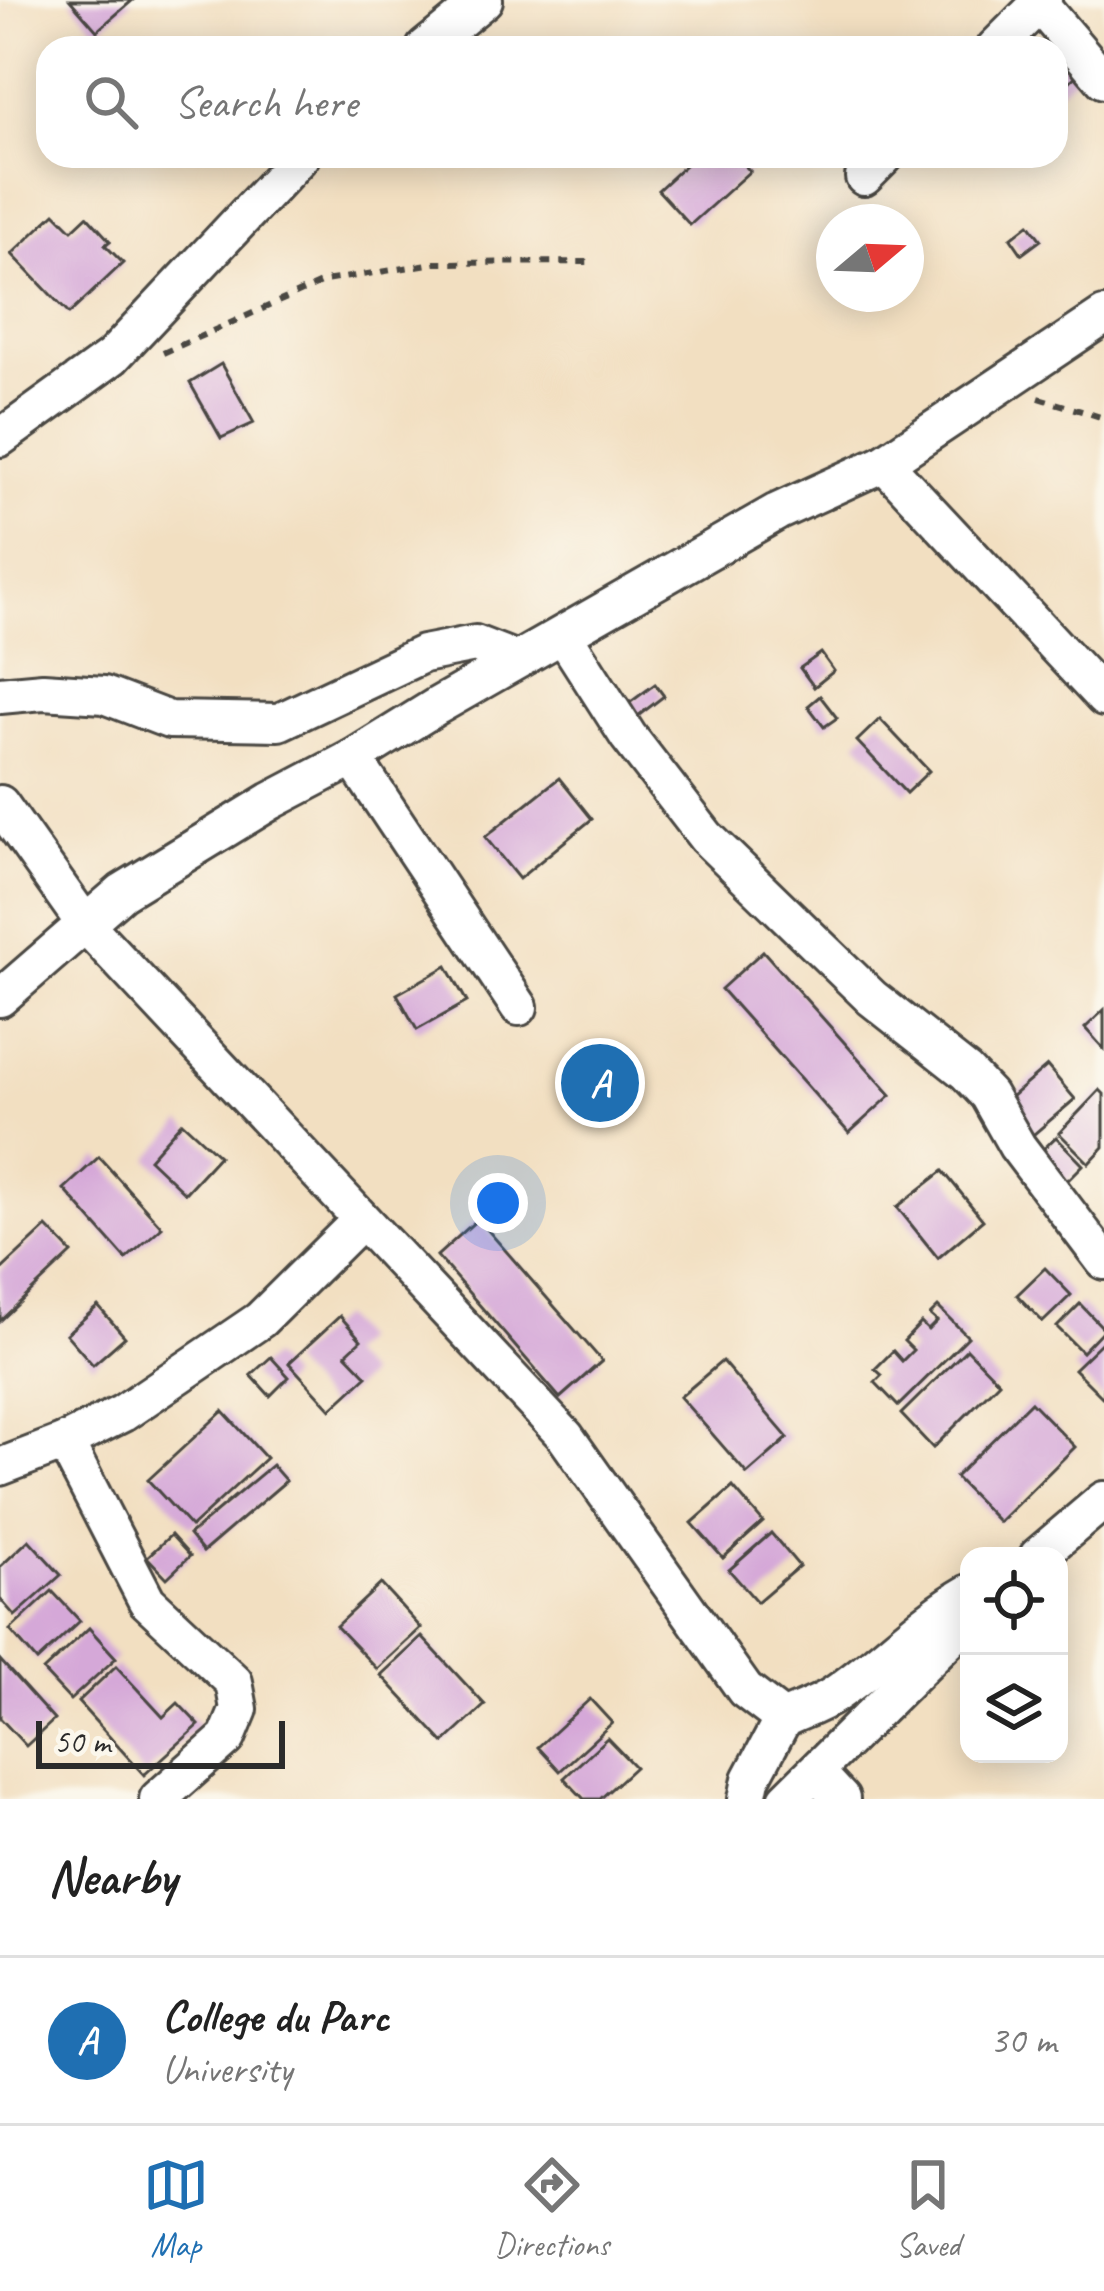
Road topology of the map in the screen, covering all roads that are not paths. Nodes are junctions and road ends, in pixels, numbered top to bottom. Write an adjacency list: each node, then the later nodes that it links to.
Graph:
1 (484, 0): 3 (street)
2 (1041, 2): 4 (street); 5 (street)
3 (440, 36)
4 (1006, 36)
5 (1104, 80)
6 (291, 168): 8 (street)
7 (1104, 316): 9 (street)
8 (0, 438)
9 (884, 463): 10 (street); 13 (street)
10 (564, 636): 11 (street); 20 (street)
11 (516, 660): 12 (street); 14 (street)
12 (0, 695)
13 (1104, 698)
14 (353, 758): 16 (street); 18 (street)
15 (0, 804): 16 (street)
16 (85, 924): 17 (street); 19 (street)
17 (0, 998)
18 (519, 1007)
19 (360, 1221): 21 (street); 27 (street)
20 (1104, 1261)
21 (65, 1442): 22 (street); 29 (street)
22 (0, 1467)
23 (1104, 1500): 24 (street)
24 (1049, 1547)
25 (960, 1598): 27 (street)
26 (960, 1628): 28 (street)
27 (783, 1719): 30 (street)
28 (815, 1772): 31 (street); 32 (street)
29 (158, 1799)
30 (747, 1799)
31 (787, 1799)
32 (841, 1799)

